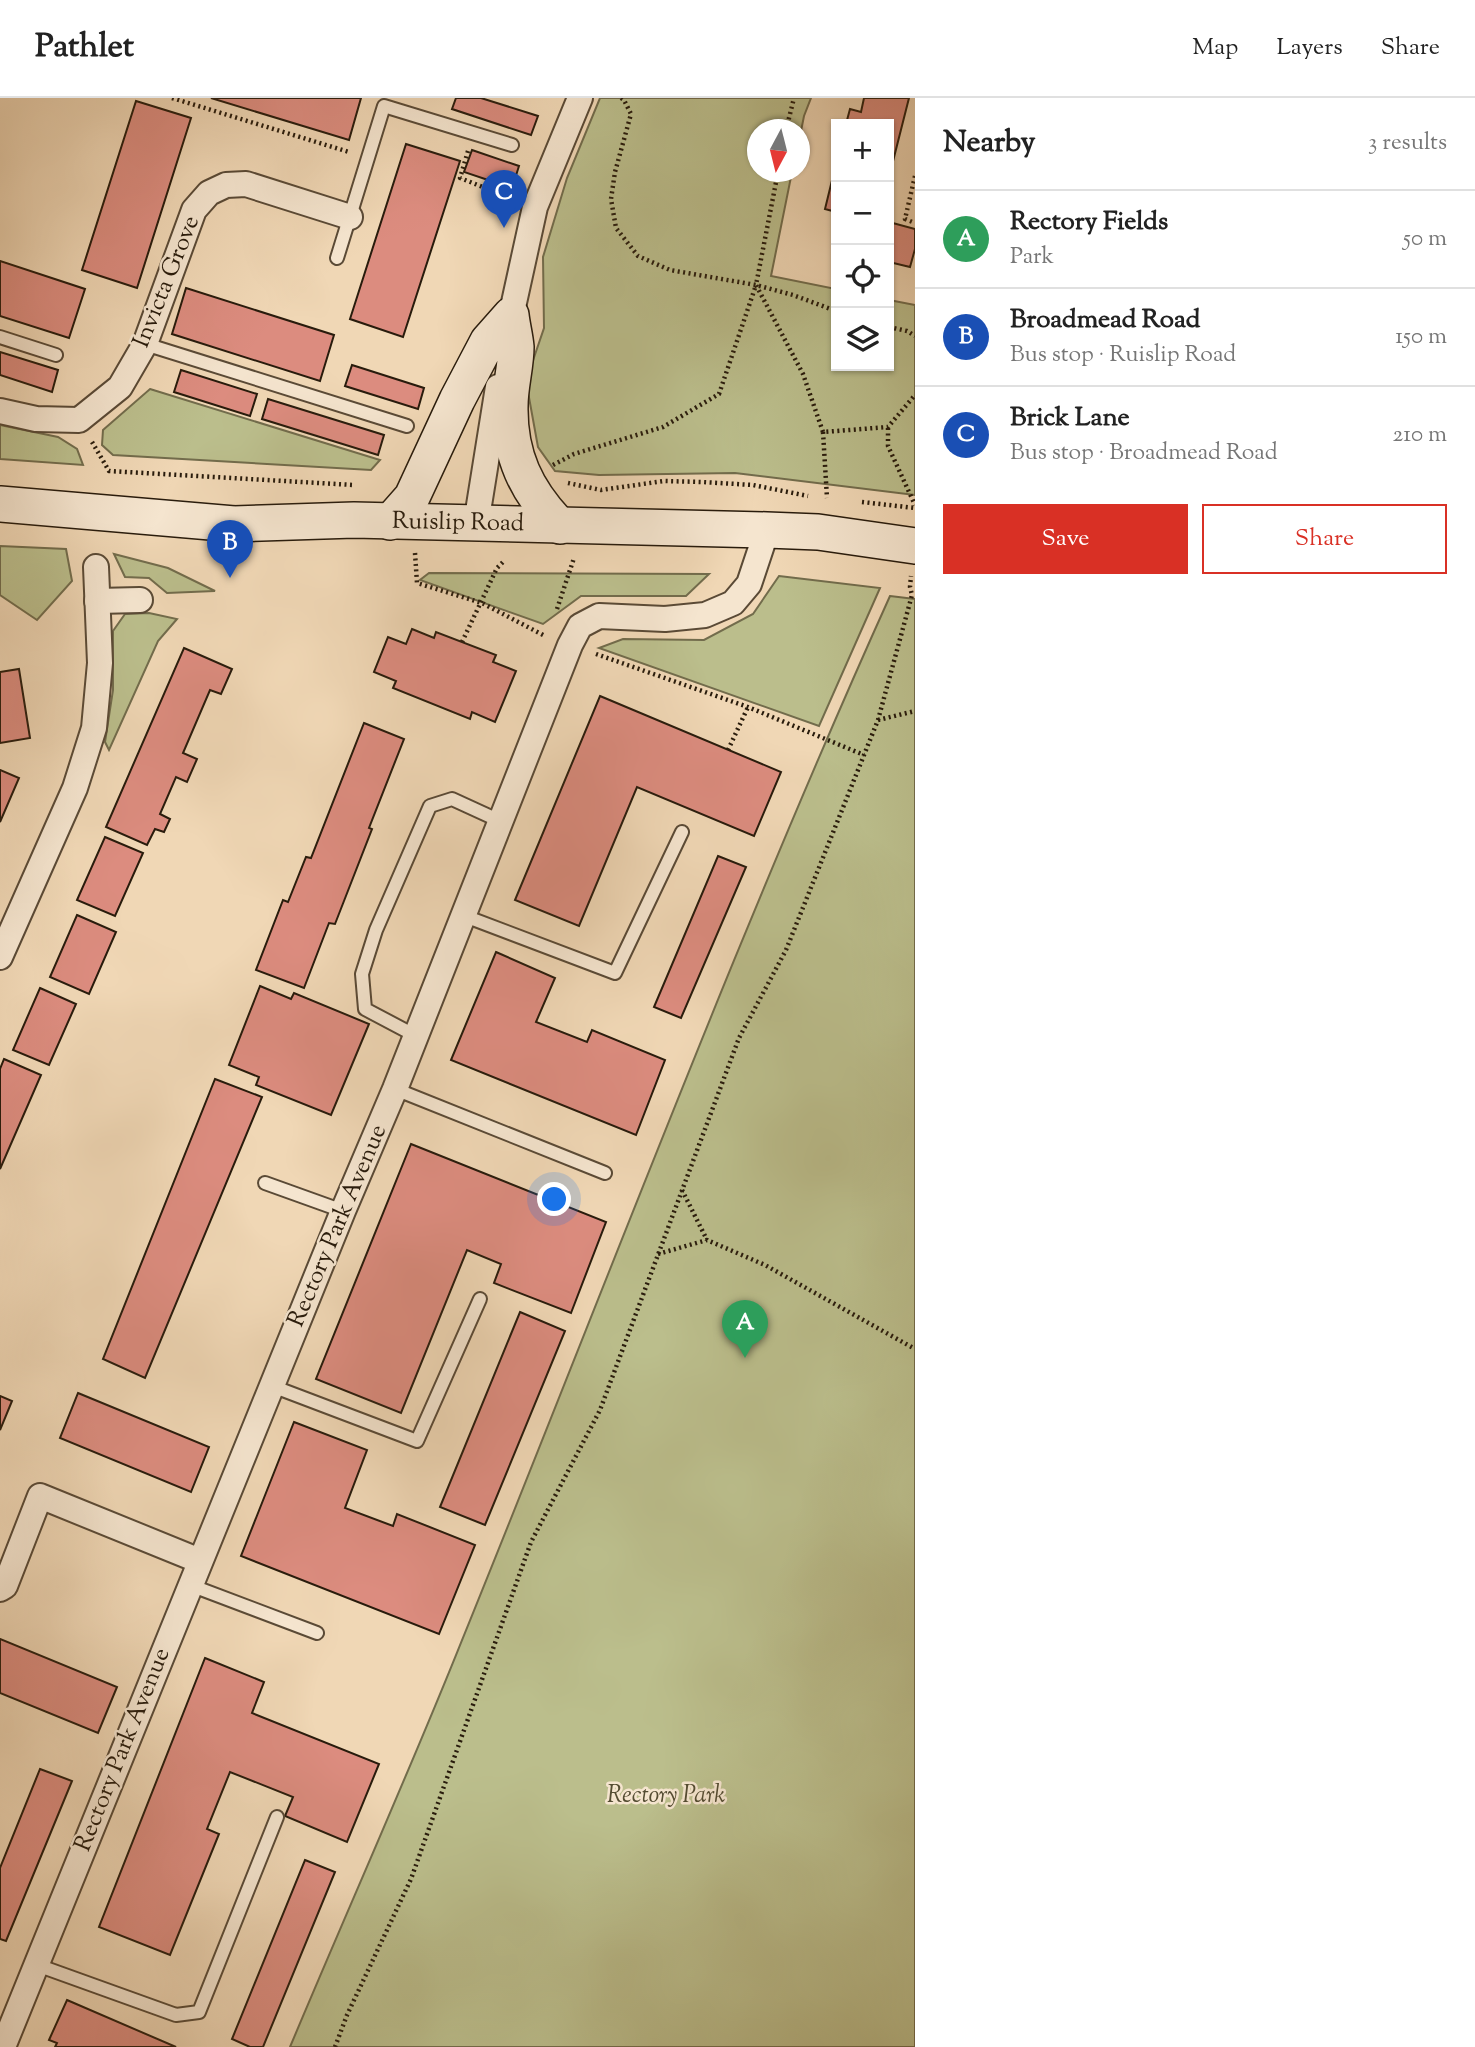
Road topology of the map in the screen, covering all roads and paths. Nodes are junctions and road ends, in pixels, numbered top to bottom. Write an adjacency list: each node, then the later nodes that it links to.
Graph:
1 (172, 98): 8 (path)
2 (580, 98): 11 (street)
3 (621, 98): 15 (path)
4 (794, 98): 5 (path)
5 (789, 119)
6 (473, 134): 7 (lane); 8 (lane); 11 (path)
7 (512, 145)
8 (368, 158): 12 (lane)
9 (915, 176): 13 (path)
10 (776, 182): 15 (path)
11 (535, 207): 17 (street)
12 (350, 217): 14 (lane); 21 (street, Invicta Grove)
13 (915, 223)
14 (337, 258)
15 (755, 285): 16 (path); 28 (path); 29 (path)
16 (831, 309)
17 (511, 315): 37 (main road); 38 (street); 39 (main road)
18 (894, 328): 19 (path)
19 (915, 336)
20 (0, 337): 22 (lane)
21 (145, 344): 25 (street, Invicta Grove); 26 (lane)
22 (56, 355)
23 (915, 395): 27 (path)
24 (0, 411): 25 (street)
25 (79, 420): 31 (path)
26 (407, 426)
27 (888, 428): 28 (path); 36 (path)
28 (823, 432): 32 (path)
29 (548, 468)
30 (562, 480): 32 (path)
31 (355, 485)
32 (827, 498): 33 (path)
33 (840, 500)
34 (852, 501): 36 (path)
35 (0, 504): 37 (main road, Ruislip Road)
36 (915, 507)
37 (402, 522): 38 (main road, Ruislip Road); 47 (path)
38 (476, 524): 39 (main road, Ruislip Road)
39 (572, 526): 40 (main road, Ruislip Road); 48 (path)
40 (767, 530): 41 (main road, Ruislip Road); 50 (street, Rectory Park Avenue)
41 (915, 546)
42 (504, 561): 47 (path)
43 (96, 567): 46 (street)
44 (910, 587): 53 (path)
45 (140, 600): 46 (street)
46 (97, 601): 59 (street)
47 (482, 603): 49 (path); 50 (path)
48 (556, 612)
49 (462, 642)
50 (570, 645): 51 (path); 56 (street, Rectory Park Avenue)
51 (748, 707): 54 (path); 55 (path)
52 (915, 711): 53 (path)
53 (878, 720): 55 (path)
54 (728, 750)
55 (864, 755): 64 (path)
56 (500, 821): 58 (street, Rectory Park Avenue); 60 (lane)
57 (682, 832): 58 (lane)
58 (462, 915): 60 (street, Rectory Park Avenue)
59 (0, 957)
60 (416, 1037): 61 (street, Rectory Park Avenue)
61 (395, 1090): 62 (lane); 65 (street, Rectory Park Avenue)
62 (605, 1173)
63 (265, 1183): 65 (lane)
64 (682, 1190): 66 (path); 67 (path)
65 (343, 1212): 70 (street, Rectory Park Avenue)
66 (707, 1240): 67 (path); 69 (path)
67 (658, 1254): 78 (path)
68 (480, 1299): 70 (lane)
69 (915, 1349)
70 (272, 1386): 71 (street, Rectory Park Avenue)
71 (200, 1561): 72 (street, Rectory Park Avenue); 73 (street)
72 (190, 1585): 74 (lane); 76 (street, Rectory Park Avenue)
73 (0, 1589)
74 (317, 1633)
75 (276, 1817): 76 (lane)
76 (37, 1965): 77 (street, Rectory Park Avenue)
77 (3, 2047)
78 (335, 2047)

